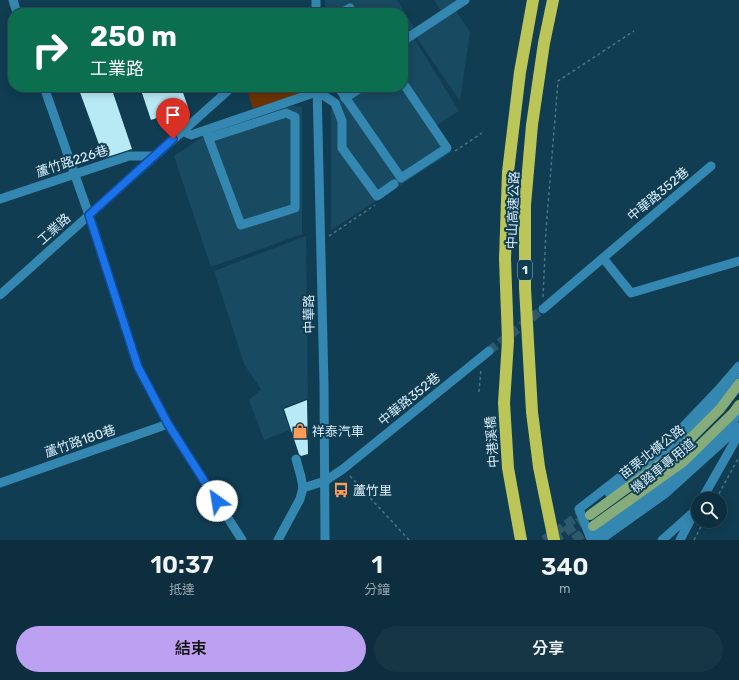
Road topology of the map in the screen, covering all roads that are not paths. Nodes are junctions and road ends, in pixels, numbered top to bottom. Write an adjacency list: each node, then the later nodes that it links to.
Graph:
1 (465, 0): 4 (street)
2 (533, 0): 26 (highway, 中山高速公路 / 1)
3 (552, 0): 49 (highway, 中山高速公路 / 1)
4 (408, 38)
5 (408, 91): 13 (street)
6 (46, 92): 18 (street)
7 (226, 92): 14 (street, 工業路)
8 (308, 92): 15 (street)
9 (315, 92): 37 (street, 中華路)
10 (319, 92): 19 (street)
11 (341, 92): 13 (street)
12 (354, 92): 13 (street)
13 (345, 98)
14 (182, 131): 15 (street); 16 (street, 工業路)
15 (207, 134): 15 (street)
16 (154, 156): 18 (street, 蘆竹路226巷); 21 (street, 工業路)
17 (711, 166): 22 (street, 中華路352巷)
18 (75, 173): 20 (street, 蘆竹路226巷); 21 (street)
19 (394, 184)
20 (0, 199)
21 (89, 215): 24 (street, 工業路); 33 (street)
22 (603, 258): 23 (street); 25 (street, 中華路352巷)
23 (739, 261)
24 (0, 295)
25 (543, 309)
26 (508, 341): 48 (highway, 中港溪橋)
27 (489, 351): 37 (street, 中華路352巷)
28 (739, 366): 44 (street)
29 (739, 378): 41 (street, 機踏車專用道)
30 (739, 384): 41 (main road, 苗栗北橫公路)
31 (739, 405): 44 (main road, 苗栗北橫公路)
32 (739, 412): 44 (street, 機踏車專用道)
33 (168, 424): 38 (street, 蘆竹路180巷); 45 (street)
34 (739, 427): 44 (street)
35 (739, 434): 40 (street)
36 (296, 460): 39 (street)
37 (325, 481): 39 (street, 中華路352巷); 47 (street, 中華路)
38 (0, 483)
39 (303, 488): 46 (street)
40 (706, 492)
41 (589, 512)
42 (691, 513): 50 (street)
43 (691, 519): 51 (street)
44 (597, 535)
45 (242, 540)
46 (278, 540)
47 (325, 540)
48 (521, 540)
49 (554, 540)
50 (662, 540)
51 (680, 540)

